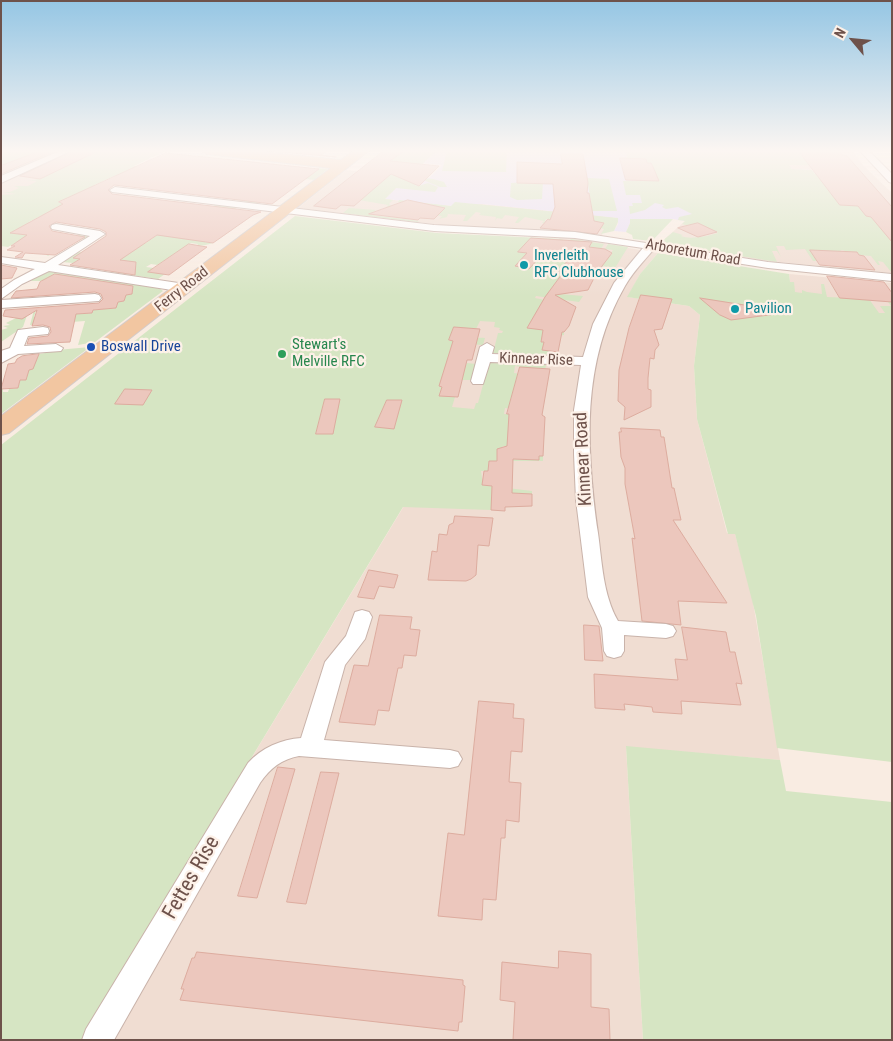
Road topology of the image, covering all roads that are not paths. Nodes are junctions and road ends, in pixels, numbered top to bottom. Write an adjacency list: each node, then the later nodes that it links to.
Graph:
1 (188, 199): 3 (street, Arboretum Road)
2 (300, 199): 3 (main road, Ferry Road)
3 (285, 210): 5 (street, Arboretum Road); 11 (main road, Ferry Road)
4 (56, 227): 7 (street)
5 (650, 246): 8 (street, Arboretum Road); 20 (street, Kinnear Road)
6 (1, 260): 7 (street)
7 (47, 267): 9 (street); 11 (street)
8 (892, 278)
9 (6, 286): 12 (street)
10 (71, 286): 14 (street)
11 (185, 288): 22 (main road, Ferry Road)
12 (1, 295)
13 (95, 298): 14 (street)
14 (66, 300): 15 (street)
15 (1, 304)
16 (43, 331): 18 (street)
17 (56, 348): 18 (street)
18 (16, 350): 19 (street)
19 (1, 359)
20 (587, 361): 21 (street, Kinnear Rise); 24 (street, Kinnear Road)
21 (478, 381)
22 (1, 428)
23 (362, 617): 27 (street)
24 (612, 626): 25 (street); 26 (street, Kinnear Road)
25 (666, 631)
26 (614, 652)
27 (310, 748): 28 (street, Fettes Rise); 29 (street, Fettes Rise)
28 (450, 758)
29 (97, 1040)

